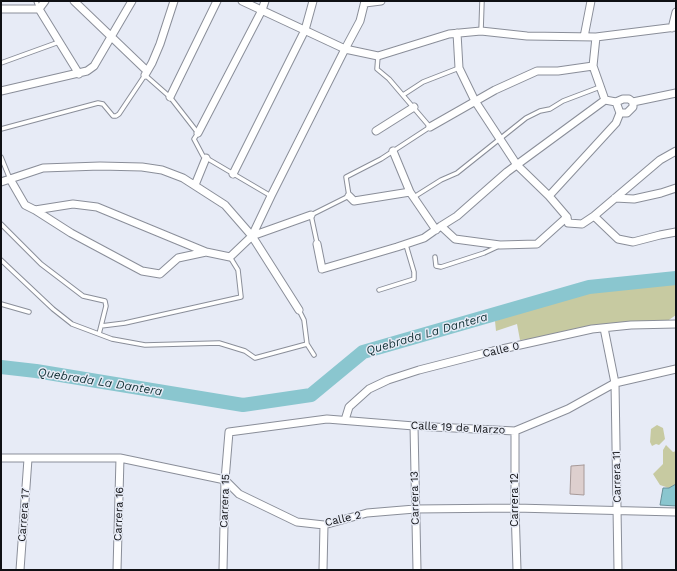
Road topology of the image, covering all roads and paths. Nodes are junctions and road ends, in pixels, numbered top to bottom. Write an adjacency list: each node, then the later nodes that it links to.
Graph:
1 (36, 1): 16 (lane)
2 (45, 1): 16 (street)
3 (74, 1): 14 (street)
4 (132, 1): 25 (street)
5 (174, 1): 32 (street)
6 (217, 1): 38 (street)
7 (242, 1): 17 (street)
8 (265, 1): 17 (street)
9 (313, 1): 20 (street)
10 (381, 1): 13 (street)
11 (482, 1): 21 (lane)
12 (591, 1): 23 (street)
13 (365, 2): 27 (street)
14 (82, 4): 25 (street)
15 (1, 9): 16 (street)
16 (39, 9): 26 (street)
17 (262, 10): 20 (street); 48 (street)
18 (676, 12): 19 (street)
19 (674, 27): 24 (street)
20 (305, 30): 27 (street); 55 (street)
21 (481, 30): 22 (street); 23 (street)
22 (457, 33): 28 (street); 31 (street)
23 (584, 37): 24 (street)
24 (596, 37): 30 (street)
25 (111, 38): 32 (street); 33 (street)
26 (59, 42): 29 (lane); 33 (street)
27 (345, 49): 28 (street); 61 (street)
28 (378, 56): 37 (lane)
29 (1, 64)
30 (594, 66): 34 (street); 40 (street)
31 (459, 68): 37 (lane); 40 (street)
32 (146, 73): 38 (lane); 46 (lane)
33 (79, 74): 35 (street)
34 (600, 87): 39 (street); 49 (lane)
35 (1, 91)
36 (676, 93): 42 (street)
37 (403, 95): 43 (lane)
38 (170, 97): 48 (lane)
39 (605, 100): 41 (street); 54 (street)
40 (475, 102): 45 (street); 49 (street)
41 (616, 102): 42 (street); 44 (street)
42 (633, 102): 44 (street)
43 (414, 107): 45 (lane); 47 (street)
44 (620, 113): 63 (street)
45 (430, 127): 50 (lane)
46 (1, 129)
47 (376, 131)
48 (198, 133): 53 (lane)
49 (500, 139): 54 (street); 60 (lane)
50 (393, 151): 60 (street); 62 (lane)
51 (676, 151): 64 (street)
52 (1, 157): 56 (lane)
53 (206, 158): 55 (lane); 58 (street)
54 (517, 165): 63 (street); 70 (street)
55 (233, 174): 61 (lane)
56 (10, 179): 57 (street); 58 (street); 65 (street)
57 (1, 182)
58 (195, 185): 72 (street)
59 (676, 188): 64 (street)
60 (411, 194): 62 (street); 70 (street)
61 (271, 196): 72 (street)
62 (349, 196): 66 (lane)
63 (549, 196): 68 (street)
64 (615, 198): 67 (street)
65 (35, 210): 76 (street); 76 (street)
66 (311, 215): 72 (street); 73 (lane)
67 (594, 216): 68 (street); 71 (street)
68 (567, 217): 75 (street)
69 (1, 224): 85 (lane)
70 (439, 228): 74 (street); 75 (street)
71 (676, 232)
72 (252, 236): 77 (street); 82 (street)
73 (317, 244): 74 (street)
74 (406, 245): 80 (lane)
75 (500, 245): 78 (lane)
76 (206, 252): 77 (street)
77 (230, 256): 85 (lane)
78 (434, 257)
79 (1, 260): 87 (lane)
80 (379, 290)
81 (1, 304): 83 (lane)
82 (299, 310): 88 (lane)
83 (29, 312)
84 (676, 324): 86 (street, Calle 0)
85 (101, 326): 87 (lane)
86 (604, 328): 91 (street, Carrera 11); 92 (street, Calle 0)
87 (99, 334): 88 (lane)
88 (307, 344): 89 (lane)
89 (314, 355)
90 (676, 369): 91 (street, Calle 19 de Marzo)
91 (615, 383): 94 (street, Calle 19 de Marzo); 102 (street, Carrera 11)
92 (345, 420): 93 (street, Calle 19 de Marzo); 95 (street, Calle 19 de Marzo)
93 (414, 426): 94 (street, Calle 19 de Marzo); 101 (street, Carrera 13)
94 (515, 431): 100 (street, Carrera 12)
95 (229, 432): 99 (street, Carrera 15)
96 (1, 458): 98 (street)
97 (120, 458): 98 (street); 99 (street); 106 (street, Carrera 16)
98 (28, 459): 105 (street, Carrera 17)
99 (224, 480): 104 (street, Calle 2); 107 (street, Carrera 15)
100 (515, 508): 101 (street, Calle 2); 102 (street, Calle 2); 110 (street, Carrera 12)
101 (415, 509): 104 (street, Calle 2); 109 (street, Carrera 13)
102 (618, 511): 103 (street, Calle 2); 111 (street, Carrera 11)
103 (676, 512)
104 (324, 525): 108 (street)
105 (20, 570)
106 (117, 570)
107 (223, 570)
108 (323, 570)
109 (418, 570)
110 (517, 570)
111 (618, 570)

